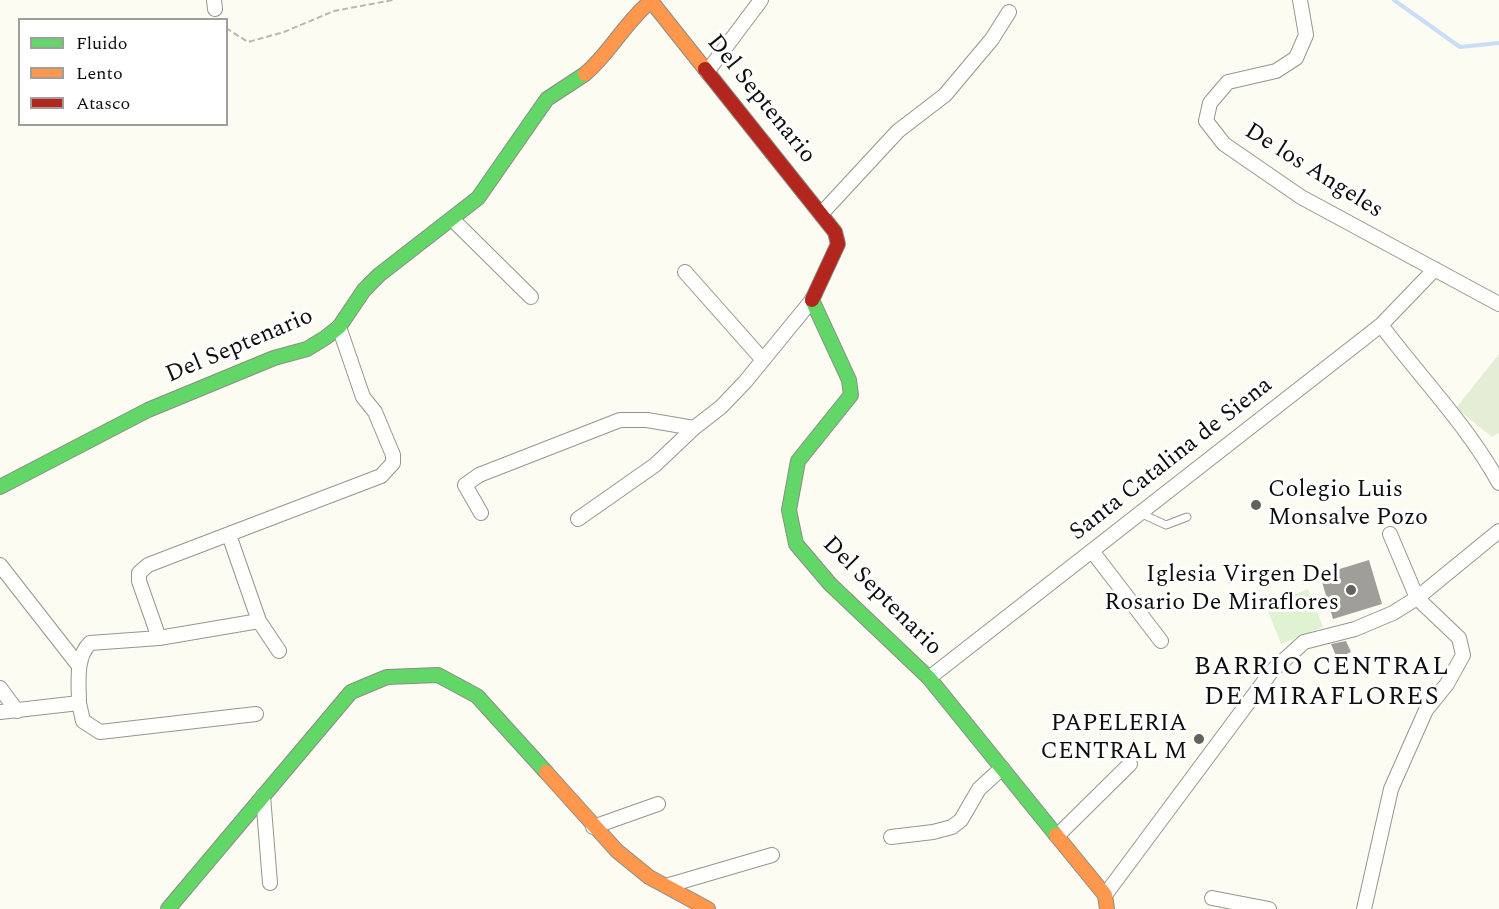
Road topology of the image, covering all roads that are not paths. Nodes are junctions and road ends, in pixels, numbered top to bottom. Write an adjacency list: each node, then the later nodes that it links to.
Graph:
1 (761, 0): 5 (street)
2 (1300, 0): 8 (street, De los Angeles)
3 (650, 1): 5 (street, Del Septenario); 7 (street, Del Septenario)
4 (1009, 12): 6 (street)
5 (707, 72): 6 (street, Del Septenario)
6 (822, 213): 11 (street, Del Septenario)
7 (453, 220): 10 (street); 14 (street, Del Septenario)
8 (1435, 269): 12 (street, De los Angeles); 13 (street, Santa Catalina de Siena)
9 (685, 272): 15 (street)
10 (531, 297)
11 (812, 300): 15 (street); 35 (street, Del Septenario)
12 (1499, 304)
13 (1381, 325): 17 (street); 21 (street, Santa Catalina de Siena)
14 (339, 327): 19 (street, Del Septenario); 26 (street)
15 (763, 360): 16 (street)
16 (694, 428): 20 (street); 23 (street)
17 (1494, 461): 18 (street)
18 (1499, 483)
19 (0, 487)
20 (481, 513)
21 (1140, 513): 22 (lane); 27 (street, Santa Catalina de Siena)
22 (1186, 517)
23 (578, 519)
24 (1499, 531): 29 (street)
25 (1390, 534): 29 (street)
26 (229, 535): 30 (street); 31 (street)
27 (1092, 551): 32 (street); 35 (street, Santa Catalina de Siena)
28 (0, 565): 34 (street)
29 (1417, 598): 51 (street); 57 (street)
30 (259, 621): 31 (street); 33 (street)
31 (159, 638): 34 (street)
32 (1161, 641)
33 (279, 651)
34 (79, 666): 37 (street)
35 (929, 678): 42 (street, Del Septenario)
36 (0, 688): 38 (street)
37 (79, 703): 38 (street); 40 (street)
38 (17, 711): 39 (street)
39 (0, 712)
40 (256, 714)
41 (1130, 764): 46 (street)
42 (1002, 768): 46 (street, Del Septenario); 47 (street)
43 (263, 795): 45 (street); 49 (street); 53 (street)
44 (658, 804): 45 (street)
45 (593, 827): 50 (street)
46 (1057, 836): 51 (street, Del Septenario)
47 (891, 837)
48 (772, 855): 50 (street)
49 (270, 883)
50 (666, 886): 54 (street)
51 (1105, 895): 55 (street)
52 (1212, 898): 56 (street)
53 (168, 909)
54 (708, 909)
55 (1107, 909)
56 (1269, 909)
57 (1364, 909)

